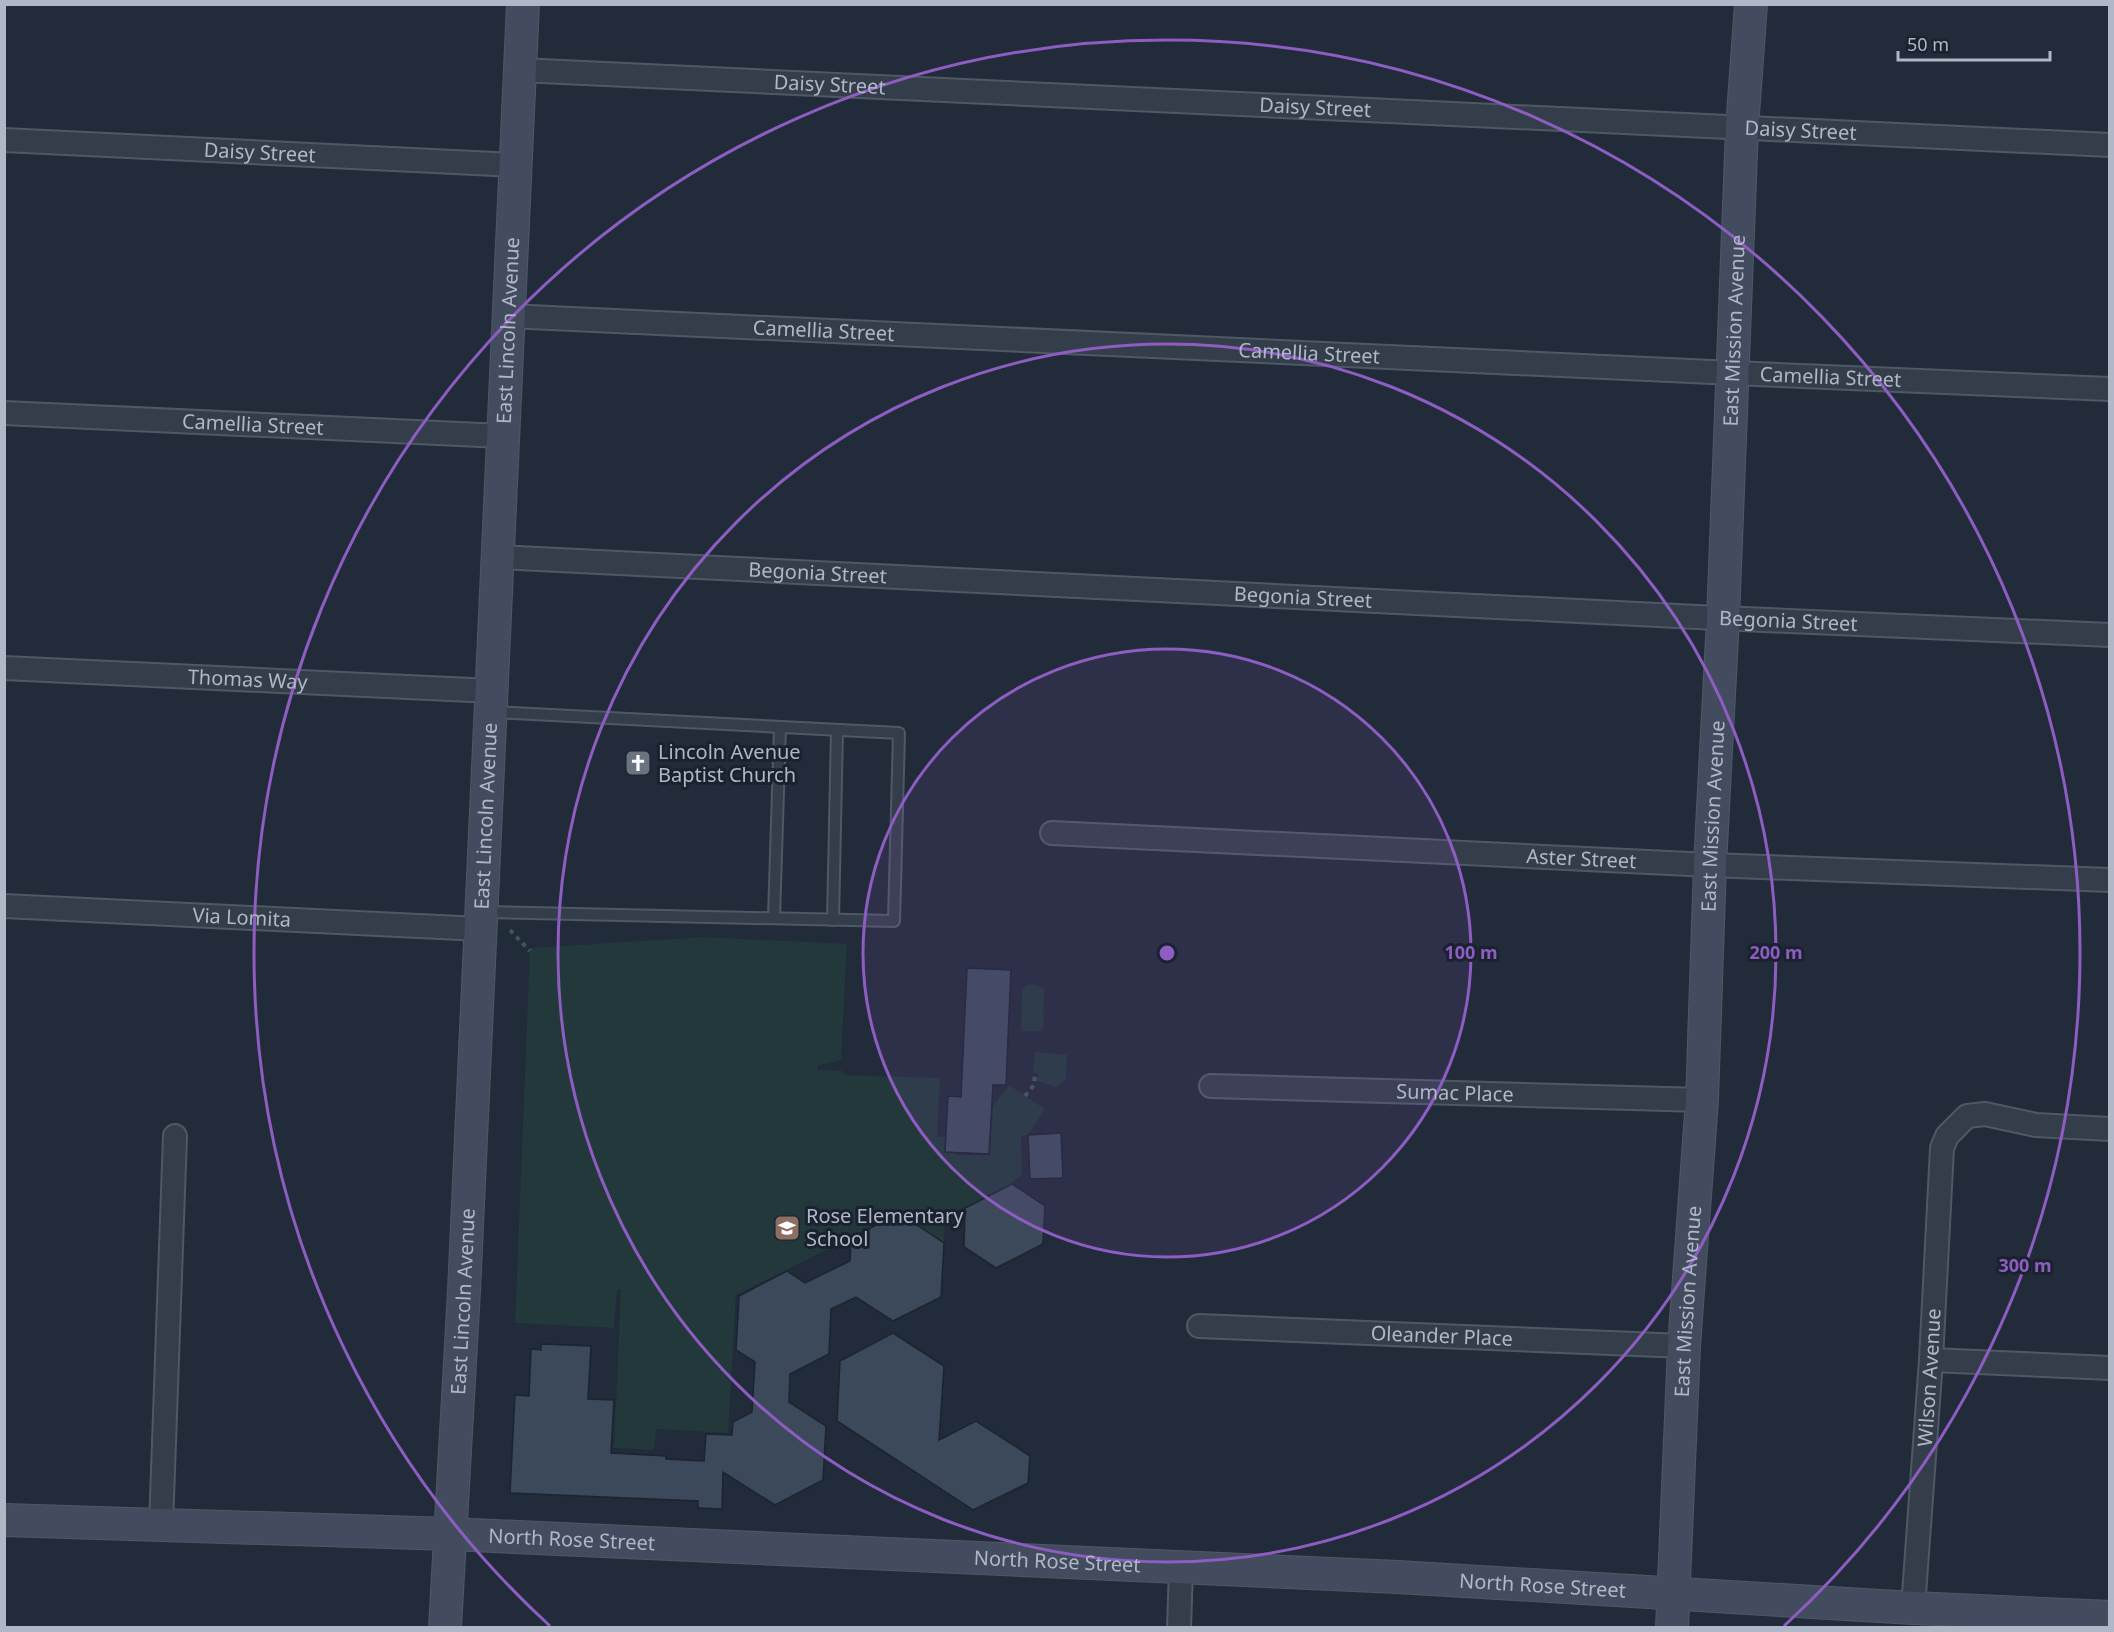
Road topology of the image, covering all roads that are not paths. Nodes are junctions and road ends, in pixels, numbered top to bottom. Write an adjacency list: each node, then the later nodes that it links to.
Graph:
1 (523, 4): 3 (main road, East Lincoln Avenue)
2 (1751, 4): 4 (main road, East Mission Avenue)
3 (520, 70): 4 (street, Daisy Street); 7 (main road, East Lincoln Avenue)
4 (1742, 128): 6 (street, Daisy Street); 9 (main road, East Mission Avenue)
5 (4, 140): 7 (street, Daisy Street)
6 (2109, 145)
7 (515, 165): 8 (main road, East Lincoln Avenue)
8 (508, 316): 9 (street, Camellia Street); 12 (main road, East Lincoln Avenue)
9 (1733, 373): 10 (street, Camellia Street); 14 (main road, East Mission Avenue)
10 (2109, 389)
11 (4, 413): 12 (street, Camellia Street)
12 (502, 436): 13 (main road, East Lincoln Avenue)
13 (497, 557): 14 (street, Begonia Street); 17 (main road, East Lincoln Avenue)
14 (1723, 619): 15 (street, Begonia Street); 21 (main road, East Mission Avenue)
15 (2109, 634)
16 (4, 668): 17 (street, Thomas Way)
17 (491, 701): 18 (lane); 26 (main road, East Lincoln Avenue)
18 (780, 727): 19 (lane); 24 (lane)
19 (837, 730): 25 (lane); 25 (lane)
20 (1052, 832): 21 (street, Aster Street)
21 (1710, 865): 22 (street, Aster Street); 28 (main road, East Mission Avenue)
22 (2109, 880)
23 (4, 906): 26 (street, Via Lomita)
24 (774, 918): 25 (lane); 26 (lane)
25 (833, 920)
26 (491, 924): 37 (main road, East Lincoln Avenue)
27 (1211, 1086): 28 (street, Sumac Place)
28 (1702, 1101): 32 (main road, East Mission Avenue)
29 (2109, 1129): 33 (street, Wilson Avenue)
30 (175, 1136): 36 (street)
31 (1199, 1326): 32 (street, Oleander Place)
32 (1684, 1346): 39 (main road, East Mission Avenue)
33 (1931, 1360): 34 (street); 40 (street, Wilson Avenue)
34 (2109, 1368)
35 (4, 1520): 36 (main road, North Rose Street)
36 (160, 1526): 37 (main road, North Rose Street)
37 (450, 1534): 38 (main road, North Rose Street); 42 (main road, East Lincoln Avenue)
38 (1182, 1568): 39 (main road, North Rose Street); 43 (street)
39 (1674, 1594): 40 (main road, North Rose Street); 44 (main road, East Mission Avenue)
40 (1912, 1608): 41 (main road, North Rose Street)
41 (2109, 1617)
42 (445, 1628)
43 (1179, 1628)
44 (1672, 1628)

